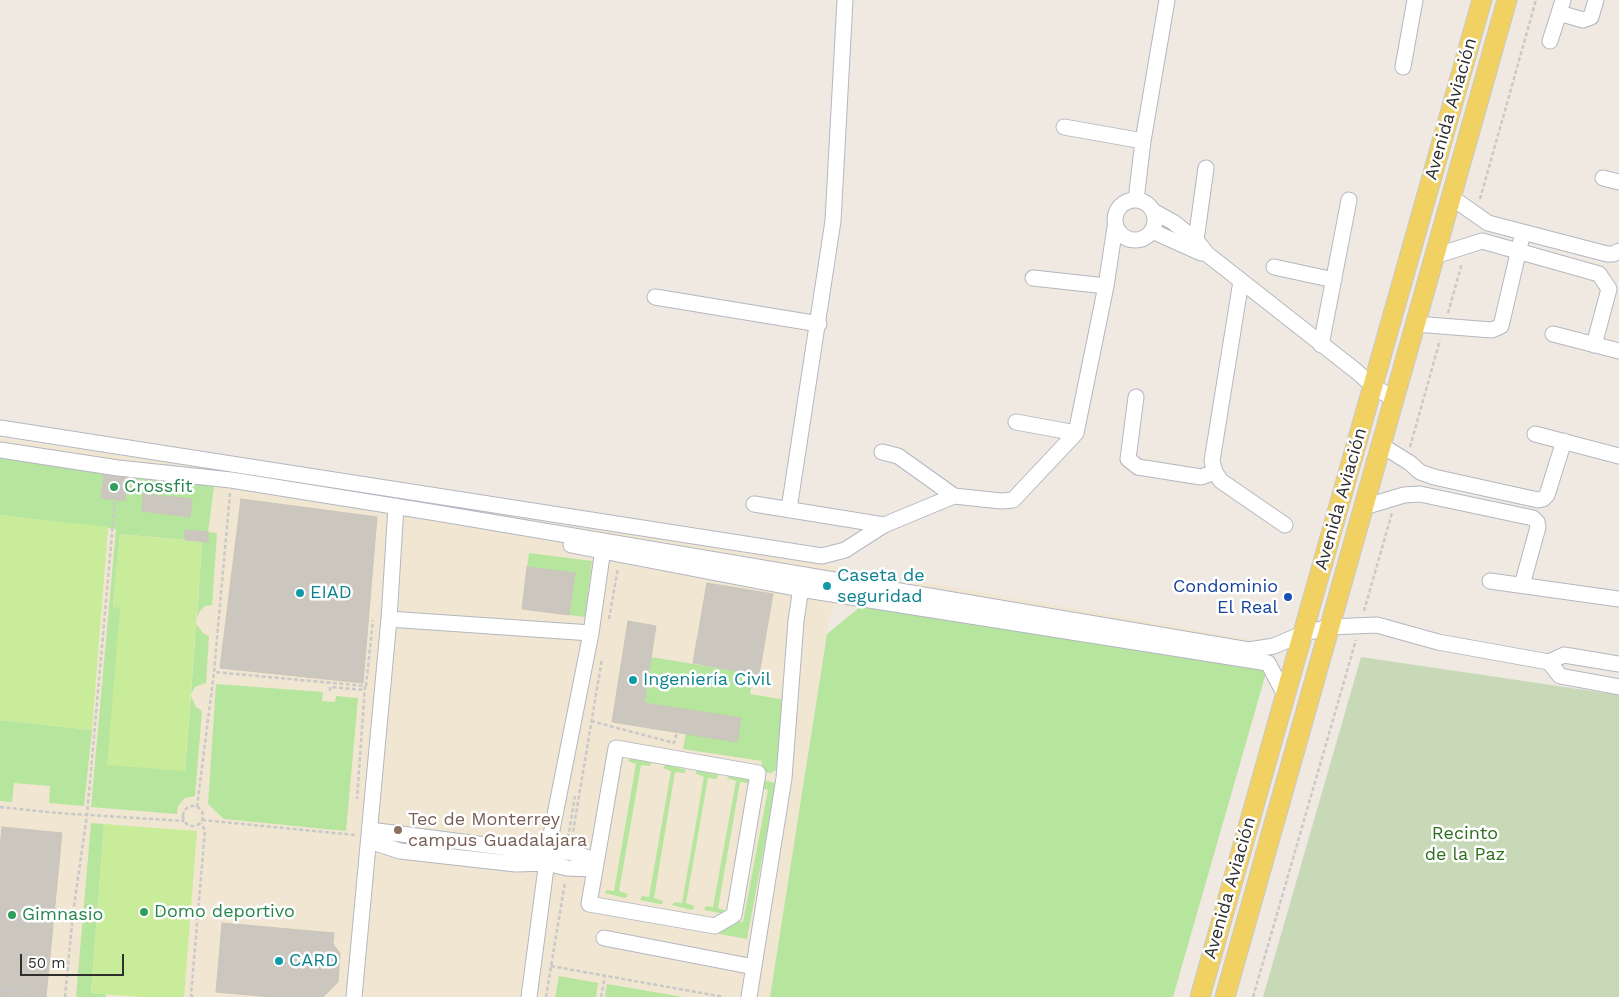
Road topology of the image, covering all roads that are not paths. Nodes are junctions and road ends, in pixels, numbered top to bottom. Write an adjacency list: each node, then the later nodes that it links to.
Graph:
1 (845, 0): 34 (street)
2 (1167, 0): 11 (street)
3 (1415, 0): 9 (street)
4 (1482, 0): 40 (main road, Avenida Aviación)
5 (1507, 0): 15 (main road, Avenida Aviación)
6 (1596, 0): 7 (street)
7 (1561, 7): 8 (street)
8 (1550, 41)
9 (1403, 67)
10 (1064, 128): 11 (street)
11 (1143, 141): 16 (street)
12 (1206, 168): 23 (street)
13 (1603, 178): 14 (street)
14 (1619, 182)
15 (1451, 198): 21 (street); 26 (main road, Avenida Aviación)
16 (1136, 200): 18 (street); 19 (street)
17 (1349, 200): 30 (street)
18 (1153, 211): 20 (street); 23 (street)
19 (1115, 227): 22 (street); 27 (street)
20 (1152, 231): 22 (street); 23 (street)
21 (1523, 232): 24 (street); 25 (street)
22 (1134, 240): 27 (street)
23 (1198, 248): 31 (street)
24 (1518, 251): 26 (street); 35 (street); 38 (street)
25 (1619, 251)
26 (1434, 256): 35 (main road, Avenida Aviación)
27 (1110, 258): 32 (street)
28 (1274, 268): 30 (street)
29 (1033, 278): 32 (street)
30 (1334, 280): 37 (street)
31 (1241, 281): 37 (street); 52 (street)
32 (1106, 286): 45 (street)
33 (655, 296): 34 (street)
34 (819, 324): 58 (street)
35 (1415, 324): 42 (main road, Avenida Aviación)
36 (1553, 334): 38 (street)
37 (1321, 345): 40 (street)
38 (1594, 345): 39 (street)
39 (1619, 351)
40 (1372, 386): 42 (street); 71 (main road, Avenida Aviación)
41 (1136, 397): 52 (street)
42 (1394, 399): 48 (main road, Avenida Aviación)
43 (1016, 422): 45 (street)
44 (0, 428): 60 (street)
45 (1076, 433): 54 (street)
46 (1535, 434): 47 (street)
47 (1564, 441): 51 (street); 53 (street)
48 (1381, 446): 53 (street); 57 (main road, Avenida Aviación)
49 (0, 450): 59 (street)
50 (882, 452): 54 (street)
51 (1619, 456)
52 (1215, 472): 61 (street)
53 (1453, 481): 55 (street)
54 (954, 496): 60 (street)
55 (1448, 499): 57 (street); 65 (street)
56 (754, 504): 58 (street)
57 (1364, 507): 69 (main road, Avenida Aviación)
58 (789, 509): 60 (street)
59 (396, 510): 62 (street); 68 (street)
60 (884, 525)
61 (1285, 525)
62 (604, 545): 63 (street); 66 (street); 70 (street)
63 (804, 574): 66 (street); 71 (street)
64 (1490, 581): 65 (street)
65 (1522, 585): 67 (street)
66 (800, 589): 75 (street); 77 (street)
67 (1619, 599)
68 (389, 619): 70 (street); 78 (street)
69 (1330, 627): 71 (street); 72 (street); 87 (main road, Avenida Aviación)
70 (591, 633): 79 (street)
71 (1302, 634): 75 (main road, Avenida Aviación)
72 (1549, 662): 73 (street); 74 (street)
73 (1619, 664)
74 (1619, 686)
75 (1285, 695): 86 (main road, Avenida Aviación)
76 (758, 773): 77 (street); 80 (street); 80 (street)
77 (784, 778): 82 (street)
78 (370, 836): 79 (street); 83 (street)
79 (547, 858): 80 (street); 80 (street); 84 (street)
80 (595, 865)
81 (604, 938): 82 (street)
82 (754, 967): 85 (street)
83 (354, 997)
84 (529, 997)
85 (749, 997)
86 (1200, 997)
87 (1226, 997)

